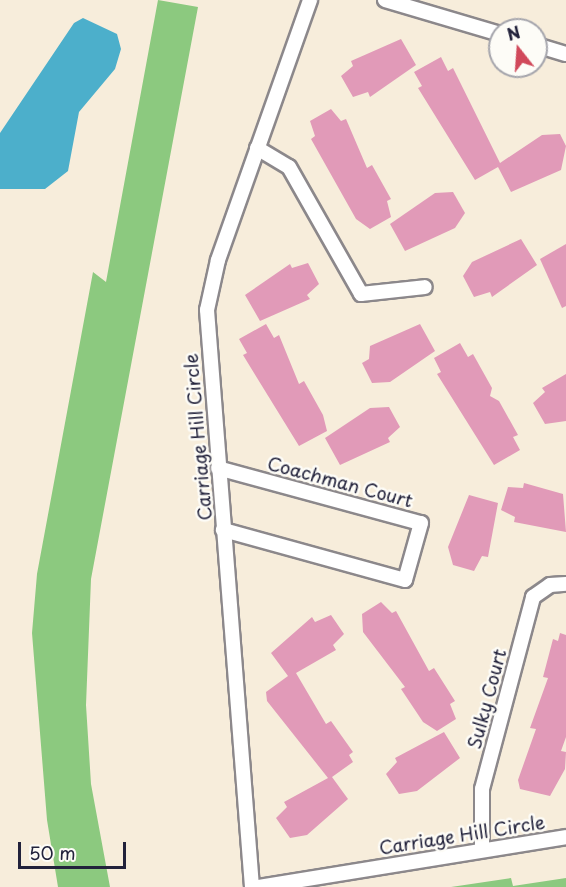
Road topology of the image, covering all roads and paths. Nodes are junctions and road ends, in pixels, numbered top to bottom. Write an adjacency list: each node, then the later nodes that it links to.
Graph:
1 (310, 0): 6 (street, Carriage Hill Circle)
2 (385, 0): 3 (street)
3 (488, 30)
4 (548, 49): 5 (street)
5 (566, 54)
6 (257, 147): 7 (street); 8 (street, Carriage Hill Circle)
7 (425, 288)
8 (218, 468): 9 (street, Carriage Hill Circle); 9 (street, Coachman Court)
9 (223, 530): 13 (street, Carriage Hill Circle)
10 (566, 584): 12 (street, Sulky Court)
11 (566, 837): 12 (street, Carriage Hill Circle)
12 (482, 849): 14 (street, Carriage Hill Circle)
13 (252, 887)
14 (258, 887)

